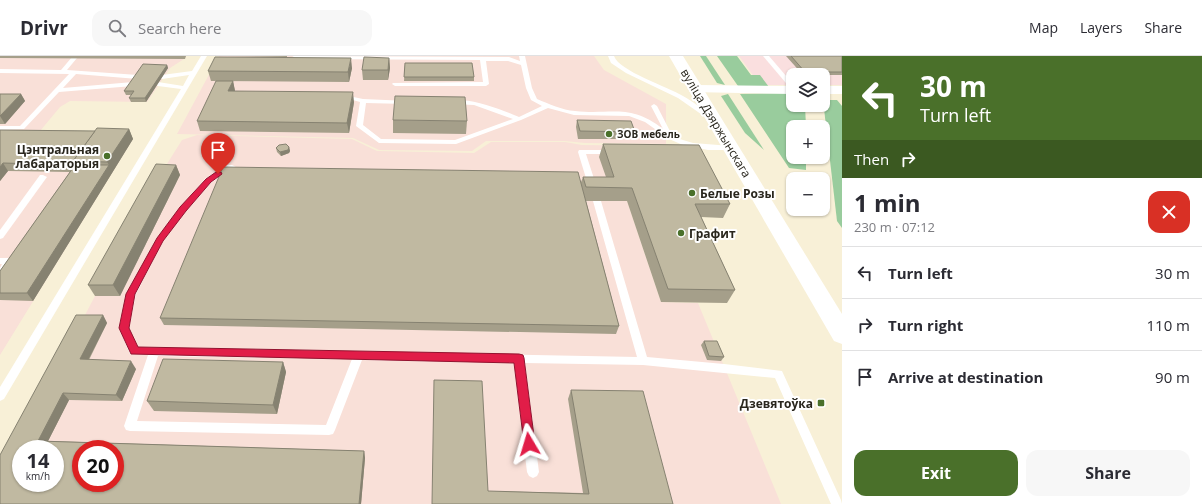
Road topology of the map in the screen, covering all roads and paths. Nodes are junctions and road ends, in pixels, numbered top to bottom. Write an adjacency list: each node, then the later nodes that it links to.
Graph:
1 (204, 56): 13 (lane)
2 (522, 56): 9 (lane)
3 (611, 56): 33 (lane)
4 (676, 56): 21 (main road, вуліца Дзяржынскага)
5 (766, 56): 16 (lane)
6 (74, 58): 11 (lane)
7 (483, 59): 8 (lane); 9 (lane); 19 (lane)
8 (280, 62)
9 (523, 64): 30 (lane)
10 (0, 71): 11 (lane)
11 (63, 72): 12 (lane)
12 (74, 72): 14 (lane); 23 (lane)
13 (194, 73): 15 (lane); 20 (lane)
14 (138, 77)
15 (162, 77)
16 (786, 80)
17 (134, 84): 23 (lane)
18 (158, 84): 20 (lane)
19 (396, 84)
20 (185, 88): 52 (lane)
21 (696, 89): 22 (street); 33 (main road, вуліца Дзяржынскага)
22 (786, 89)
23 (56, 90): 34 (lane)
24 (830, 90): 25 (street)
25 (842, 90)
26 (330, 95): 27 (lane)
27 (363, 101): 28 (lane); 32 (lane)
28 (415, 102)
29 (445, 103): 32 (lane)
30 (548, 106): 32 (lane); 35 (lane)
31 (654, 106): 35 (lane)
32 (519, 119)
33 (714, 120): 37 (main road, вуліца Дзяржынскага)
34 (0, 128)
35 (672, 138): 36 (lane)
36 (692, 146): 37 (lane); 39 (lane)
37 (731, 148): 47 (main road, вуліца Дзяржынскага)
38 (621, 152): 42 (lane)
39 (681, 152)
40 (244, 168): 48 (lane)
41 (43, 177): 44 (lane)
42 (593, 190)
43 (597, 201): 51 (lane)
44 (0, 236)
45 (0, 261): 46 (lane)
46 (0, 275)
47 (842, 334)
48 (155, 351): 49 (lane); 49 (lane)
49 (359, 355): 50 (lane)
50 (519, 358): 51 (lane); 53 (lane)
51 (643, 361): 54 (lane)
52 (0, 396)
53 (533, 472)
54 (837, 504)

